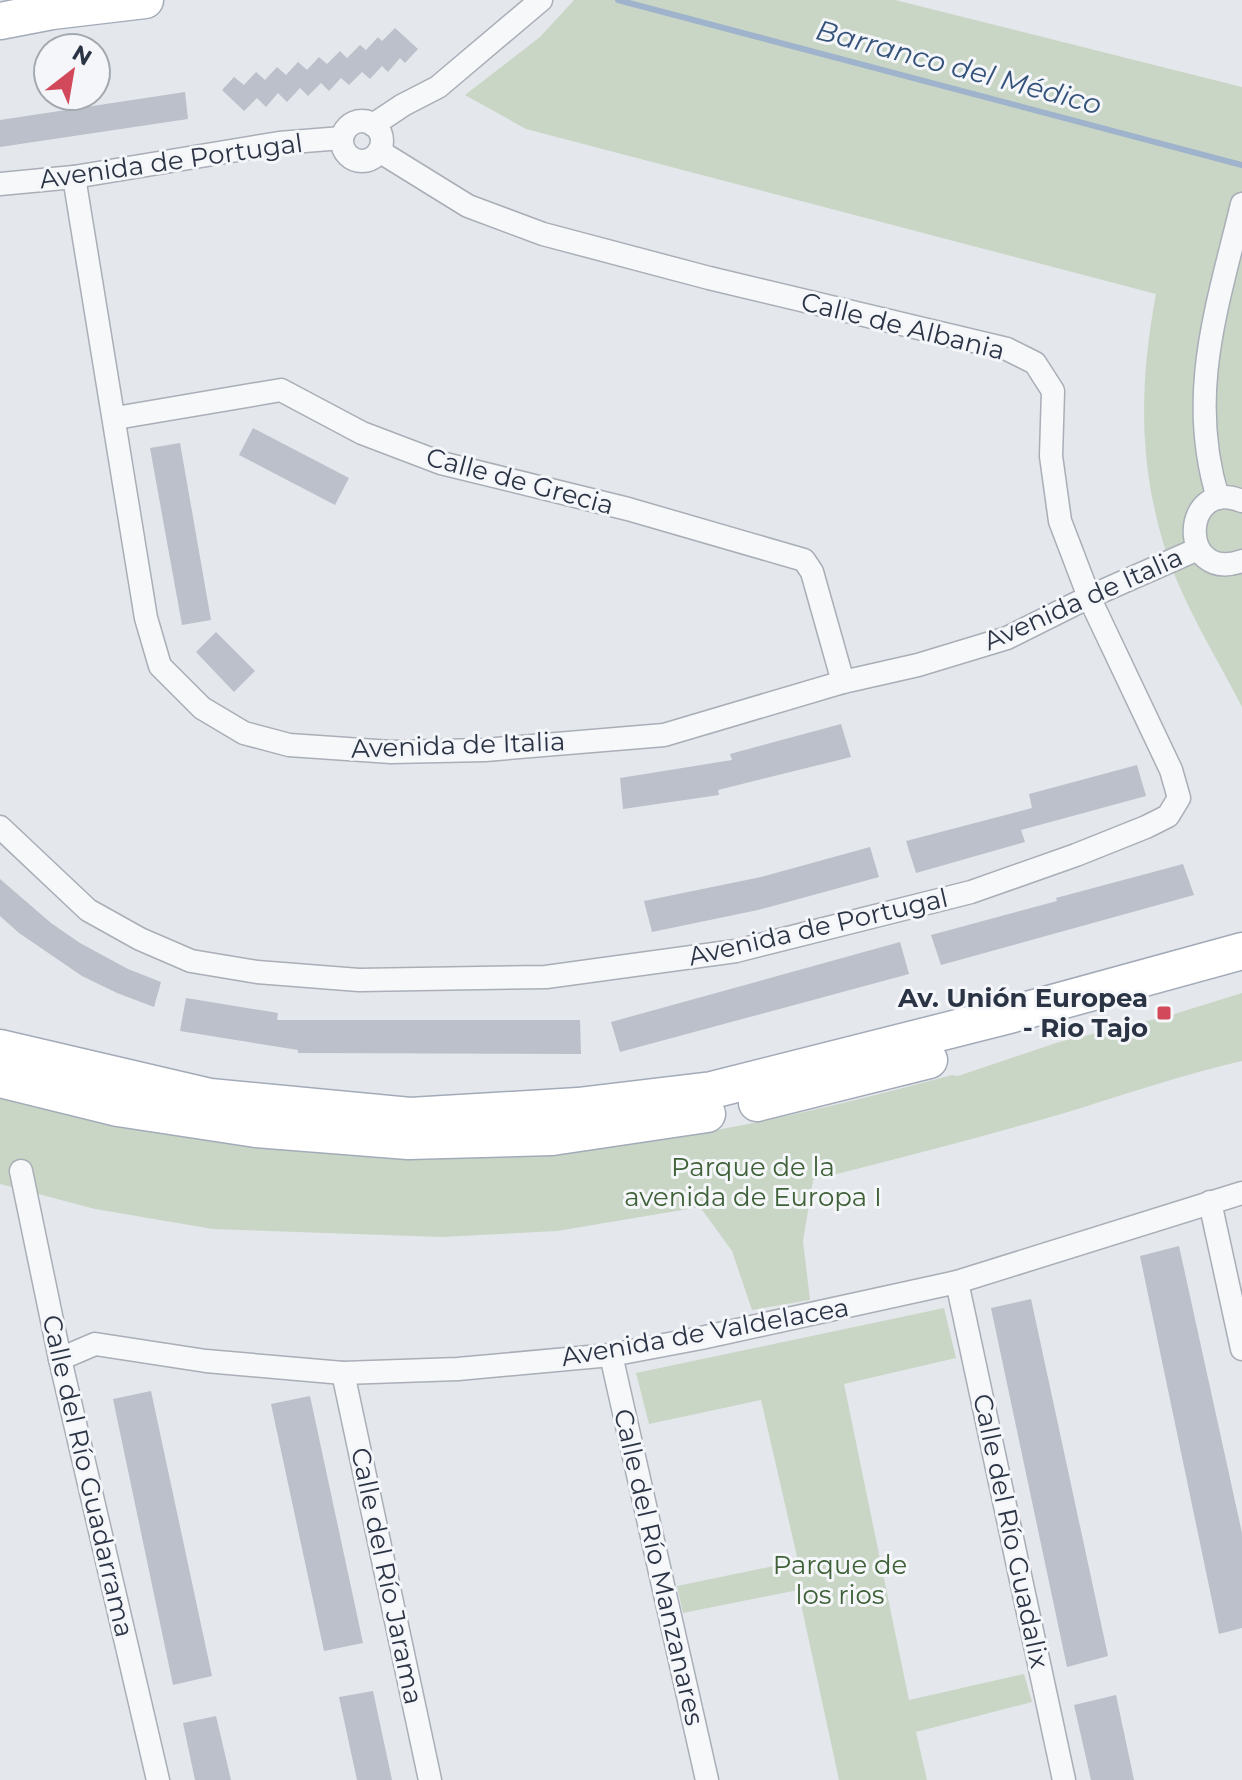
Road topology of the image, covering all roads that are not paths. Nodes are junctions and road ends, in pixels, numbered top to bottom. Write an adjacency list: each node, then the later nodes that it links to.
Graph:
1 (145, 0): 3 (main road)
2 (541, 0): 4 (street)
3 (0, 21)
4 (373, 125): 5 (street); 6 (street)
5 (342, 138): 6 (street); 7 (street, Avenida de Portugal)
6 (379, 151): 15 (street, Calle de Albania)
7 (74, 177): 8 (street, Avenida de Portugal); 10 (street, Avenida de Italia)
8 (0, 184)
9 (1242, 204): 11 (street)
10 (116, 418): 16 (street, Calle de Grecia); 16 (street, Avenida de Italia)
11 (1218, 498): 12 (street); 13 (street)
12 (1242, 501)
13 (1198, 549): 14 (street); 15 (street, Avenida de Italia)
14 (1241, 564)
15 (1089, 597): 16 (street, Avenida de Italia); 17 (street, Calle de Albania)
16 (843, 682)
17 (1179, 798): 18 (street, Avenida de Portugal)
18 (0, 827)
19 (1242, 951): 21 (main road)
20 (1242, 976): 22 (main road)
21 (0, 1048)
22 (0, 1079)
23 (21, 1171): 29 (street, Calle del Río Guadarrama)
24 (1242, 1193): 25 (street, Avenida de Valdelacea)
25 (1210, 1202): 26 (street, Avenida de Valdelacea); 27 (street)
26 (957, 1282): 28 (street, Avenida de Valdelacea); 34 (street, Calle del Río Guadalix)
27 (1242, 1349)
28 (611, 1355): 30 (street, Avenida de Valdelacea); 33 (street, Calle del Río Manzanares)
29 (60, 1359): 30 (street, Avenida de Valdelacea); 31 (street, Calle del Río Guadarrama)
30 (343, 1373): 32 (street, Calle del Río Jarama)
31 (158, 1780)
32 (430, 1780)
33 (707, 1780)
34 (1064, 1780)

